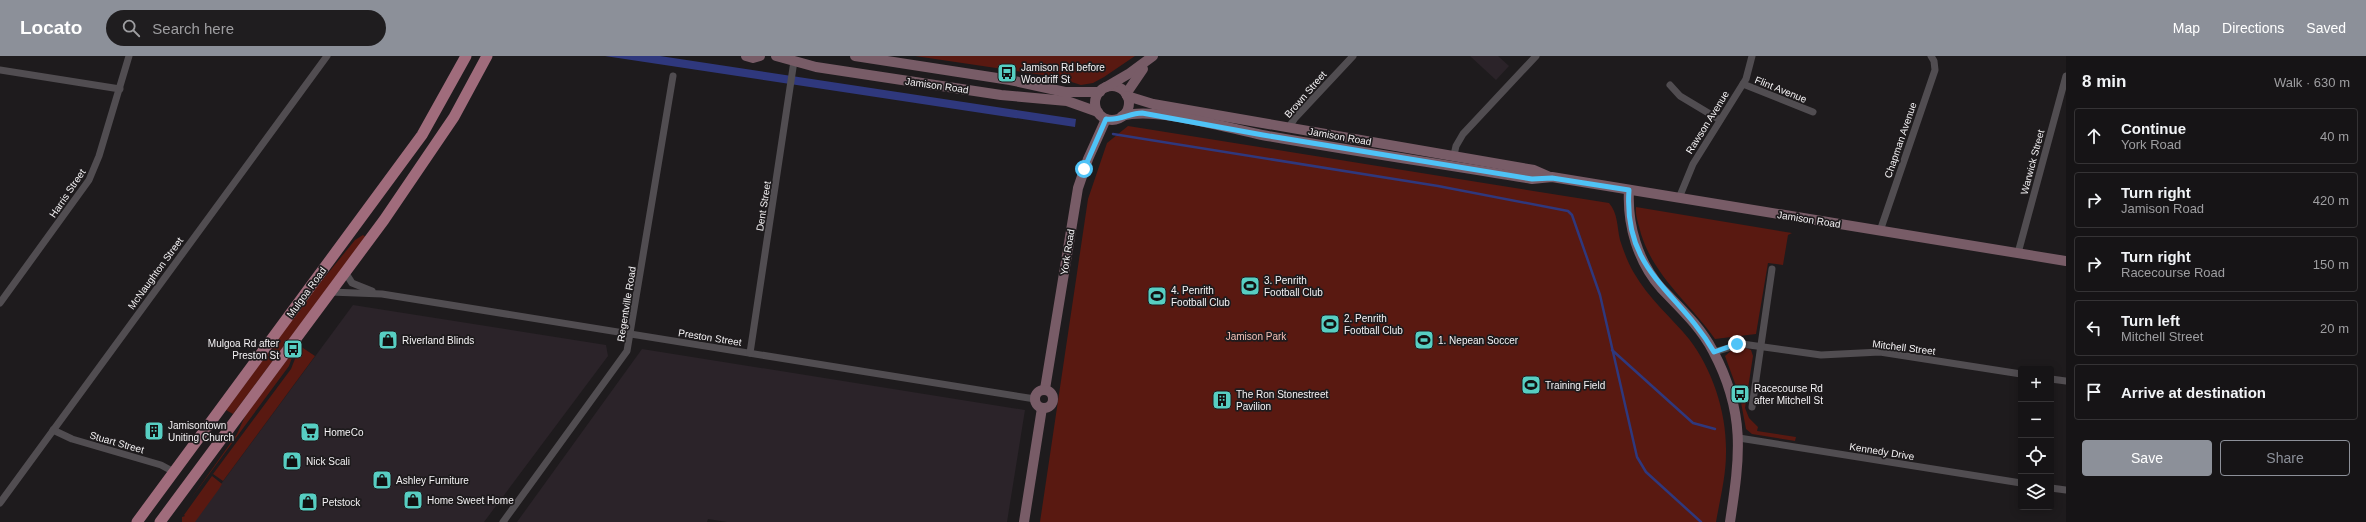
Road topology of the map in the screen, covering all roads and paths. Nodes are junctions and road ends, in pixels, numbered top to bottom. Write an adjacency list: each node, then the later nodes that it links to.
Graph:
1 (129, 56): 20 (street, Harris Street)
2 (327, 56): 52 (street, McNaughton Street)
3 (466, 56): 54 (main road, Mulgoa Road)
4 (487, 56): 37 (main road, Mulgoa Road)
5 (746, 56): 6 (main road)
6 (760, 56)
7 (776, 56): 14 (main road, Jamison Road)
8 (856, 56): 21 (main road, Jamison Road)
9 (1153, 56): 21 (main road); 22 (main road)
10 (1353, 56): 28 (street, Brown Street)
11 (1536, 56): 29 (street)
12 (1752, 56): 18 (street, Rawson Avenue)
13 (1931, 56): 33 (street, Chapman Avenue)
14 (794, 61): 23 (main road, Jamison Road); 44 (street, Dent Street)
15 (0, 70): 20 (street)
16 (672, 76): 41 (street, Regentville Road)
17 (2066, 76): 34 (street, Warwick Street)
18 (1743, 84): 24 (street, Flint Avenue); 27 (street, Rawson Avenue)
19 (1670, 85): 27 (street)
20 (120, 89): 40 (street, Harris Street)
21 (1103, 89): 22 (main road); 23 (main road)
22 (1126, 95): 25 (main road); 28 (main road, Jamison Road)
23 (1098, 112): 26 (main road)
24 (1813, 112)
25 (1122, 116): 26 (main road); 30 (main road, Jamison Road)
26 (1106, 119): 48 (main road, York Road)
27 (1720, 120): 32 (street, Rawson Avenue)
28 (1289, 127): 29 (main road, Jamison Road)
29 (1454, 155): 30 (main road, Jamison Road)
30 (1552, 178): 31 (main road, Jamison Road)
31 (1629, 190): 32 (main road, Jamison Road); 43 (main road)
32 (1679, 198): 33 (main road, Jamison Road)
33 (1880, 231): 34 (main road, Jamison Road)
34 (2018, 253): 35 (main road, Jamison Road)
35 (2066, 261)
36 (1772, 269): 42 (street)
37 (345, 272): 38 (main road, Mulgoa Road); 39 (street, Preston Street)
38 (330, 292): 39 (street, Preston Street); 60 (main road, Mulgoa Road)
39 (382, 294): 41 (street, Preston Street)
40 (0, 303)
41 (631, 334): 44 (street, Preston Street); 61 (street, Regentville Road)
42 (1760, 346): 43 (street, Mitchell Street); 45 (street, Mitchell Street); 50 (street)
43 (1714, 352): 53 (main road)
44 (750, 353): 49 (street, Preston Street)
45 (2018, 374)
46 (2054, 379): 47 (street)
47 (2066, 381)
48 (1045, 389): 49 (main road); 51 (main road, York Road)
49 (1035, 399): 51 (main road)
50 (1752, 407)
51 (1042, 408): 62 (main road)
52 (54, 430): 54 (street, Stuart Street); 58 (street, McNaughton Street)
53 (1739, 438): 55 (street, Kennedy Drive); 63 (main road)
54 (174, 472): 59 (main road, Mulgoa Road)
55 (2018, 483)
56 (2054, 488): 57 (street)
57 (2066, 490)
58 (0, 503)
59 (137, 522)
60 (160, 522)
61 (503, 522)
62 (1024, 522)
63 (1730, 522)

